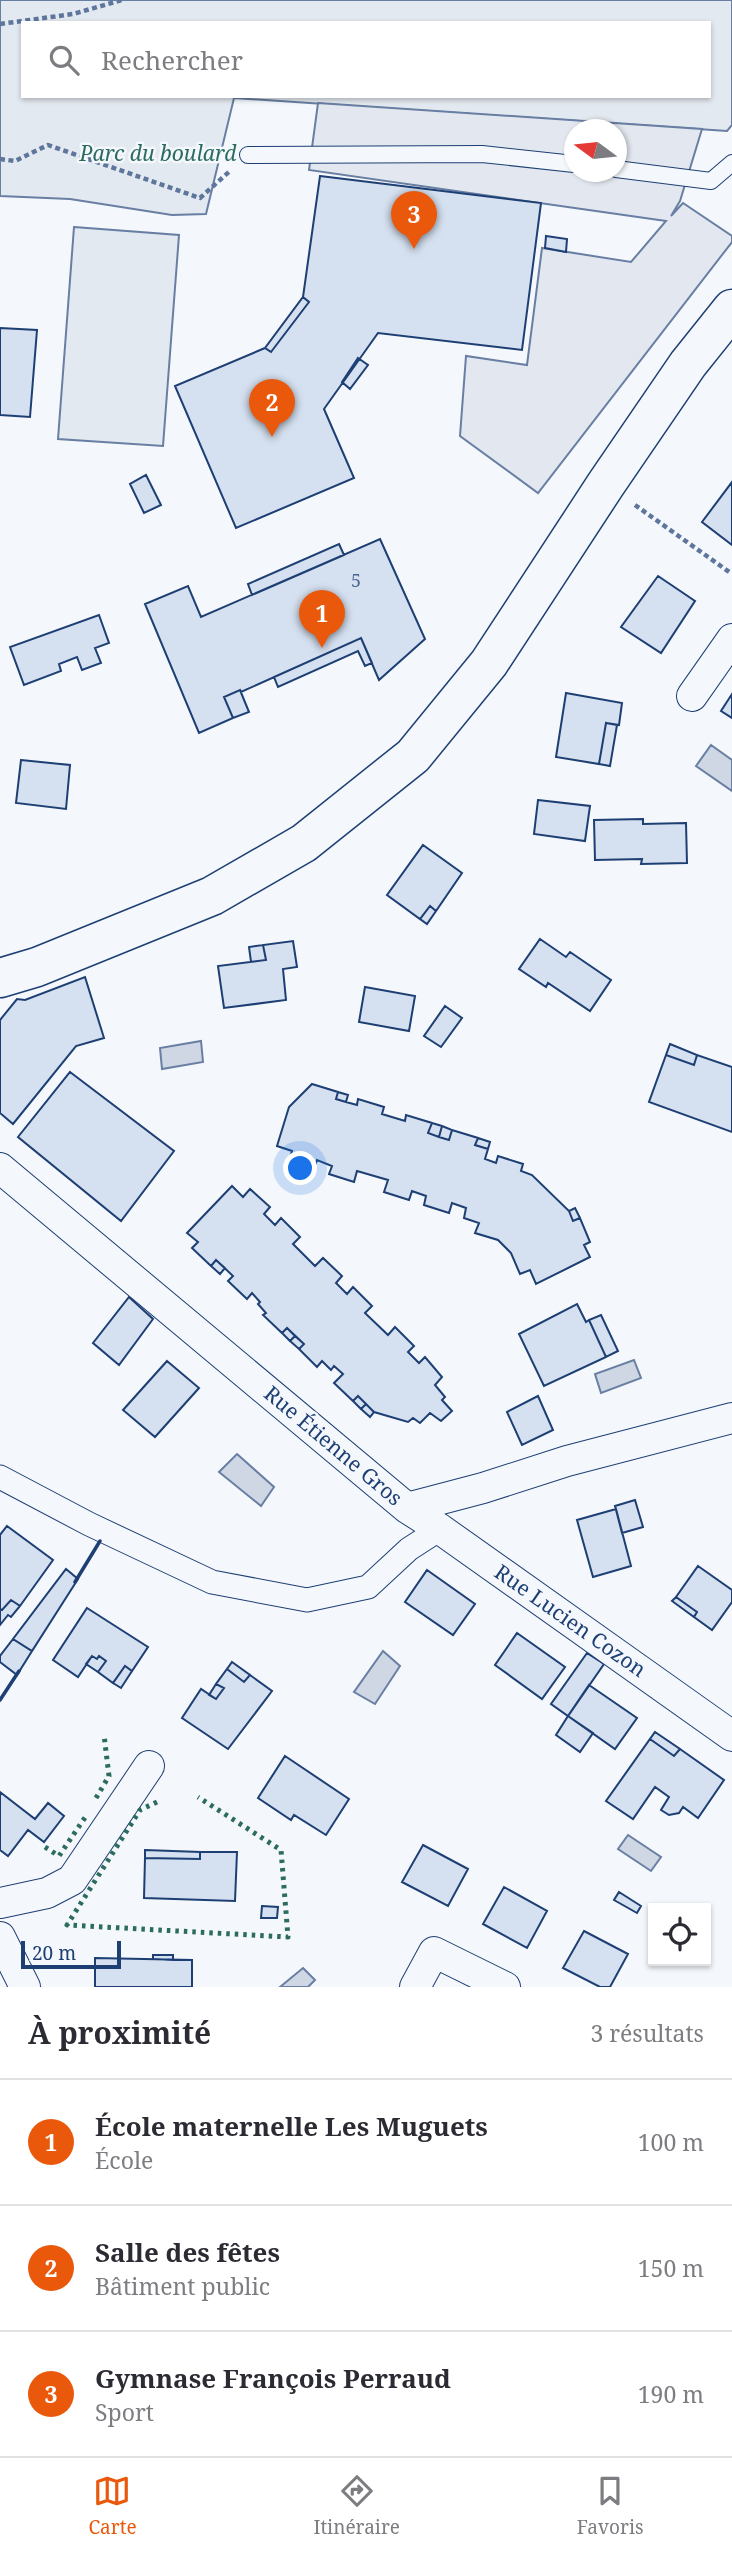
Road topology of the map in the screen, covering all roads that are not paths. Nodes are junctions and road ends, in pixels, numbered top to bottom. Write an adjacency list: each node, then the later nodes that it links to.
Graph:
1 (248, 155): 2 (lane)
2 (564, 163)
3 (732, 163): 4 (lane)
4 (627, 170)
5 (732, 309): 8 (main road)
6 (732, 639): 7 (street)
7 (692, 696)
8 (0, 978)
9 (0, 1168): 12 (street, Rue Étienne Gros)
10 (732, 1418): 12 (street, Rue Étienne Gros)
11 (0, 1476): 13 (street)
12 (407, 1508): 13 (street, Rue Lucien Cozon)
13 (440, 1528): 14 (street, Rue Lucien Cozon)
14 (732, 1736)
15 (149, 1766): 16 (street)
16 (0, 1903)
17 (0, 1937): 18 (street)
18 (25, 1987)
19 (415, 1987): 20 (street)
20 (505, 1987)

